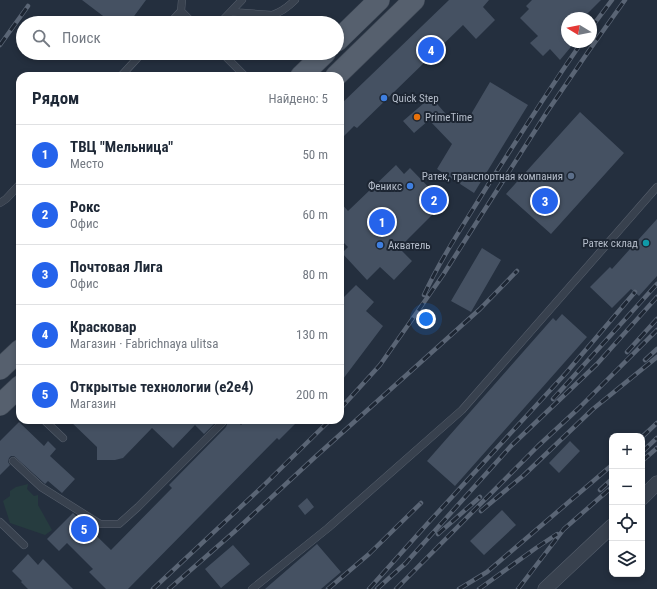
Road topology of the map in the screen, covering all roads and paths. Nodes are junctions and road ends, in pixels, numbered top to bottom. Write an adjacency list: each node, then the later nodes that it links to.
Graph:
1 (182, 0): 6 (lane)
2 (242, 0): 7 (lane)
3 (295, 0): 7 (lane)
4 (379, 0): 11 (main road)
5 (414, 0): 18 (main road)
6 (181, 11): 8 (lane); 9 (lane)
7 (230, 12): 10 (lane)
8 (176, 16)
9 (186, 16)
10 (226, 16)
11 (344, 34)
12 (136, 60): 15 (lane)
13 (229, 60): 16 (lane)
14 (318, 60): 17 (main road)
15 (125, 72)
16 (241, 72)
17 (305, 72)
18 (340, 72)
19 (16, 188): 21 (lane)
20 (657, 188): 33 (lane)
21 (0, 203)
22 (16, 354): 23 (main road)
23 (0, 369)
24 (48, 424): 26 (lane)
25 (221, 424): 27 (lane)
26 (63, 438)
27 (13, 461)
28 (657, 483): 29 (street)
29 (645, 495)
30 (0, 522): 32 (lane)
31 (609, 529): 34 (street)
32 (24, 545)
33 (252, 589)
34 (544, 589)

